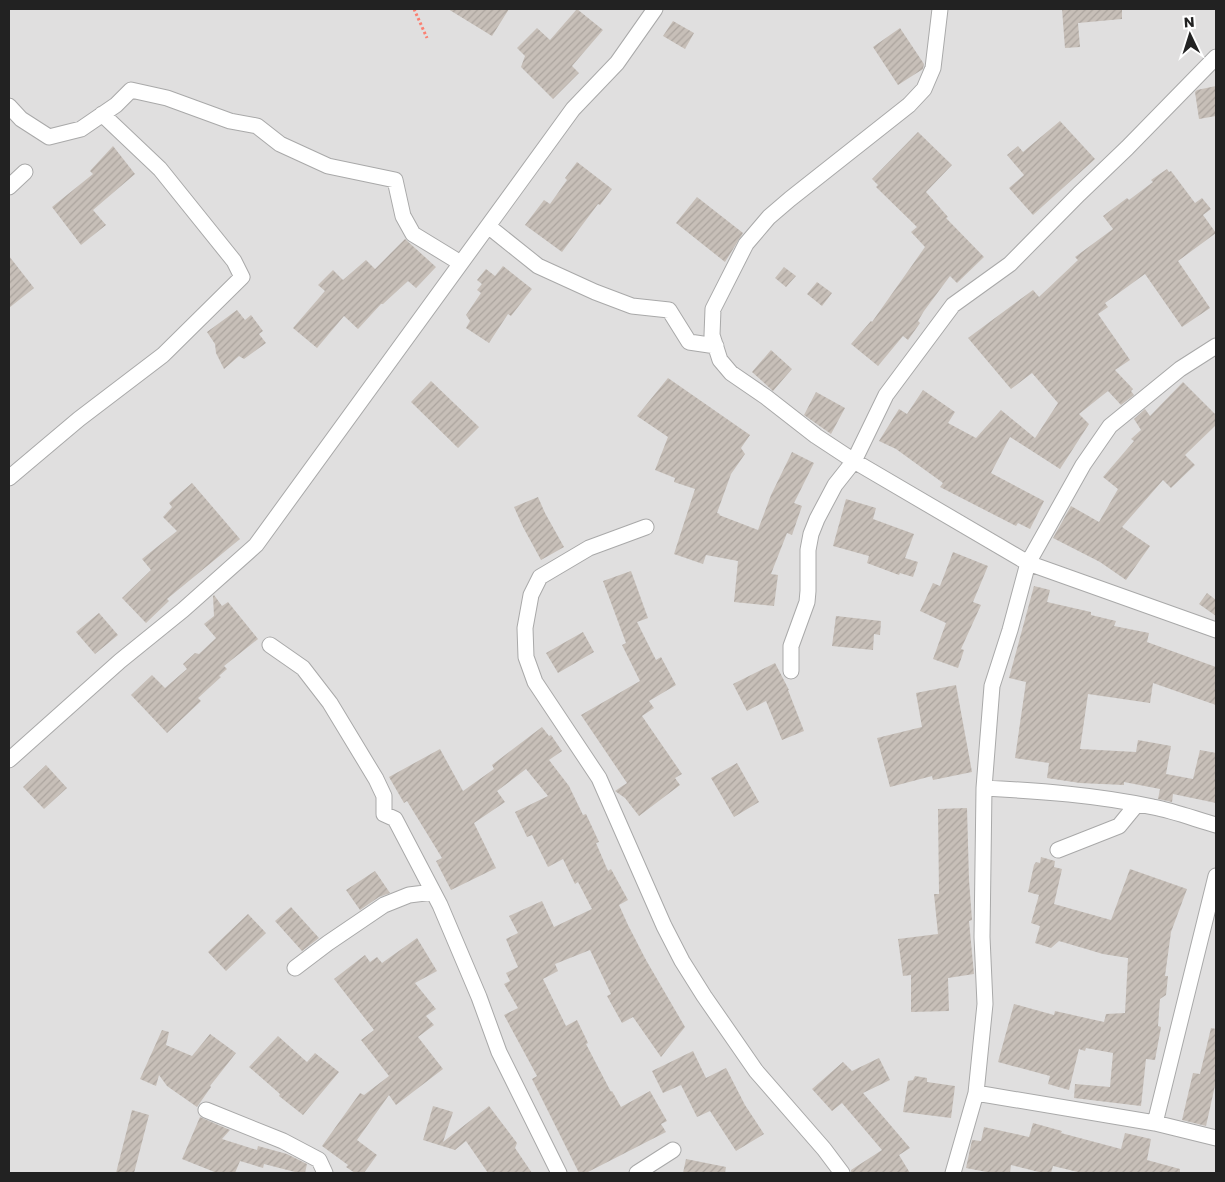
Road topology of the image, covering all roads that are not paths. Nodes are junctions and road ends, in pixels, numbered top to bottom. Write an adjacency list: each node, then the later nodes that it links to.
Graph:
1 (655, 9): 8 (street)
2 (940, 9): 10 (street)
3 (1216, 57): 12 (street)
4 (9, 106): 5 (street)
5 (102, 114): 9 (street); 13 (street)
6 (25, 172): 7 (street)
7 (9, 187)
8 (488, 226): 10 (street); 19 (street)
9 (454, 259)
10 (716, 346): 12 (street)
11 (1216, 346): 15 (street)
12 (854, 461): 15 (street); 18 (street)
13 (9, 478)
14 (646, 527): 35 (street)
15 (1028, 563): 16 (street); 20 (street)
16 (1216, 630)
17 (270, 645): 25 (street)
18 (791, 671)
19 (10, 758)
20 (984, 788): 21 (street); 27 (street)
21 (1137, 804): 22 (street); 23 (street)
22 (1216, 825)
23 (1058, 850)
24 (1216, 876): 29 (street)
25 (433, 892): 26 (street); 33 (street)
26 (295, 968)
27 (976, 1093): 29 (street); 36 (street)
28 (206, 1110): 32 (street)
29 (1155, 1124): 30 (street)
30 (1216, 1138)
31 (673, 1150): 34 (street)
32 (325, 1173)
33 (559, 1173)
34 (637, 1173)
35 (842, 1173)
36 (953, 1173)

